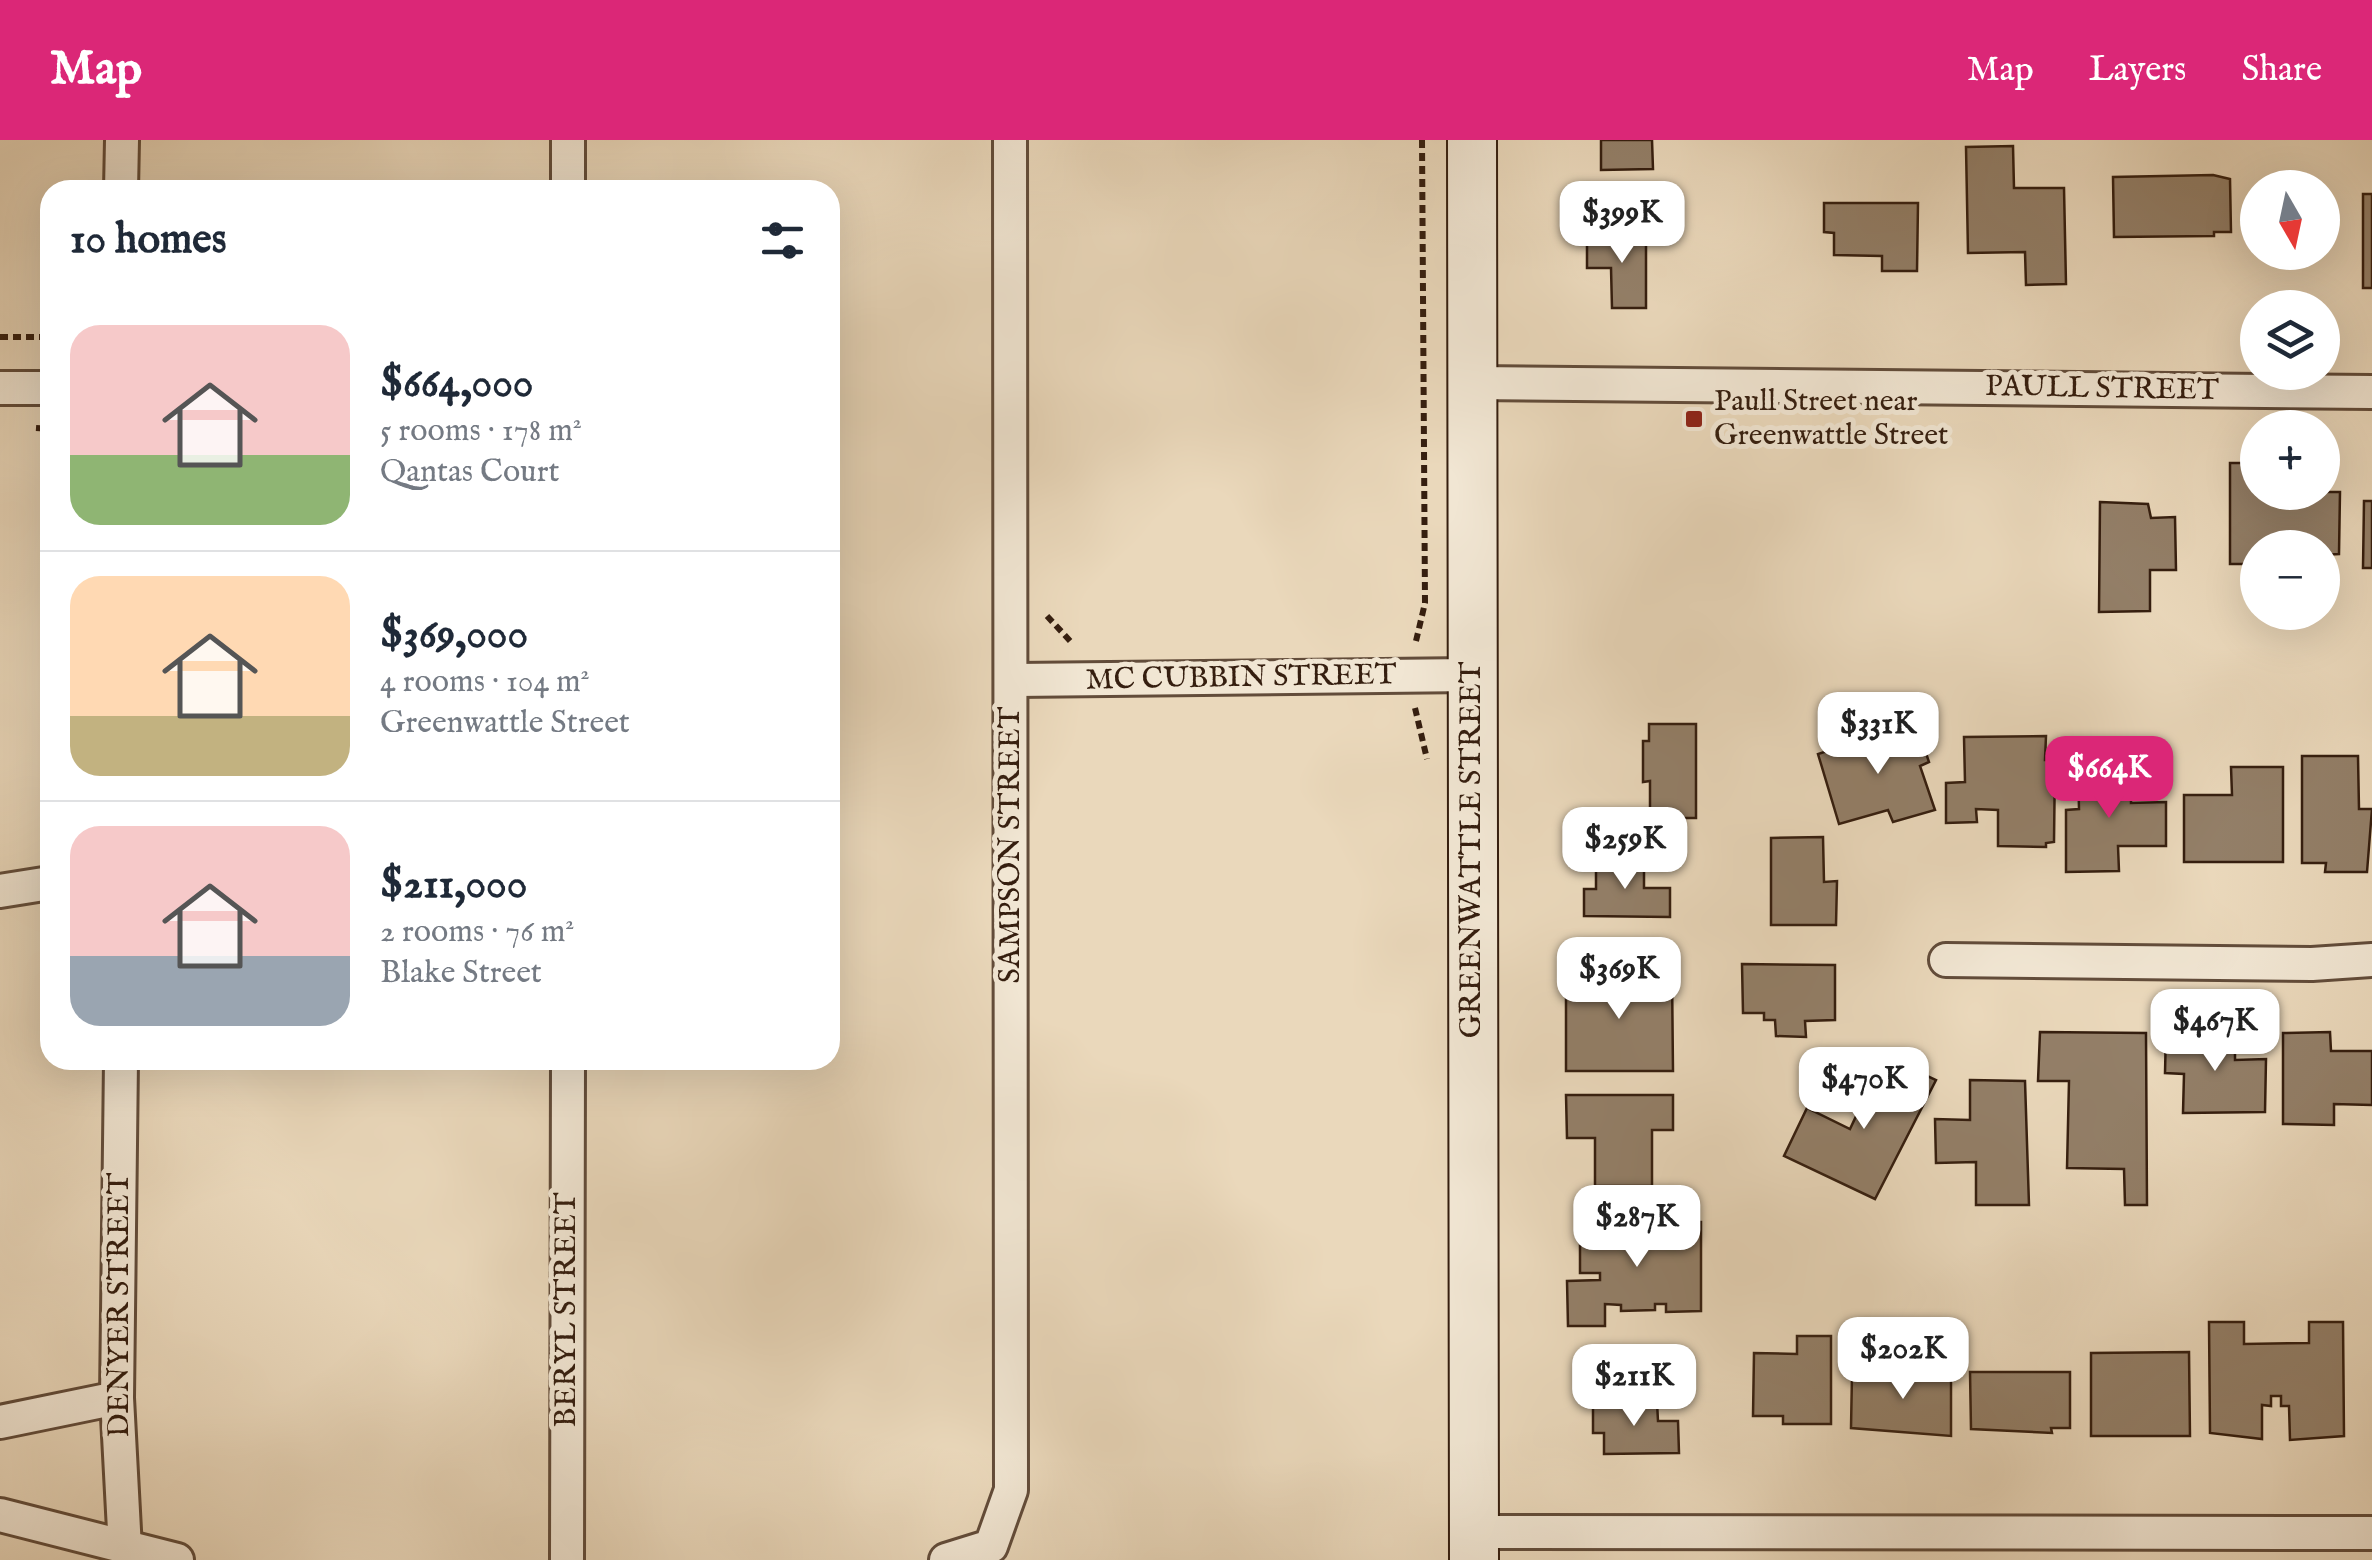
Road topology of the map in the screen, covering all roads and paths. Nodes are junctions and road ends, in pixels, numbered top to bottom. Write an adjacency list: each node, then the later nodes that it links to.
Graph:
1 (122, 140): 5 (street)
2 (568, 140): 6 (street)
3 (1010, 140): 14 (street, SAMPSON STREET)
4 (1472, 140): 9 (main road, GREENWATTLE STREET)
5 (121, 180)
6 (568, 180)
7 (0, 338): 8 (path)
8 (40, 338)
9 (1472, 383): 12 (street, PAULL STREET); 13 (main road, GREENWATTLE STREET)
10 (0, 388): 11 (street)
11 (40, 388)
12 (2372, 392)
13 (1472, 675): 14 (street, MC CUBBIN STREET); 25 (main road, GREENWATTLE STREET)
14 (1011, 680): 29 (street, SAMPSON STREET)
15 (40, 885): 16 (street)
16 (0, 891)
17 (1946, 960): 18 (street)
18 (2372, 960)
19 (121, 1070): 21 (street, DENYER STREET)
20 (568, 1070): 28 (street, BERYL STREET)
21 (117, 1398): 22 (street); 26 (street, DENYER STREET)
22 (0, 1422)
23 (0, 1515): 26 (street)
24 (2372, 1533): 25 (street)
25 (1474, 1546)
26 (125, 1550): 27 (street)
27 (177, 1560)
28 (567, 1560)
29 (946, 1560)

